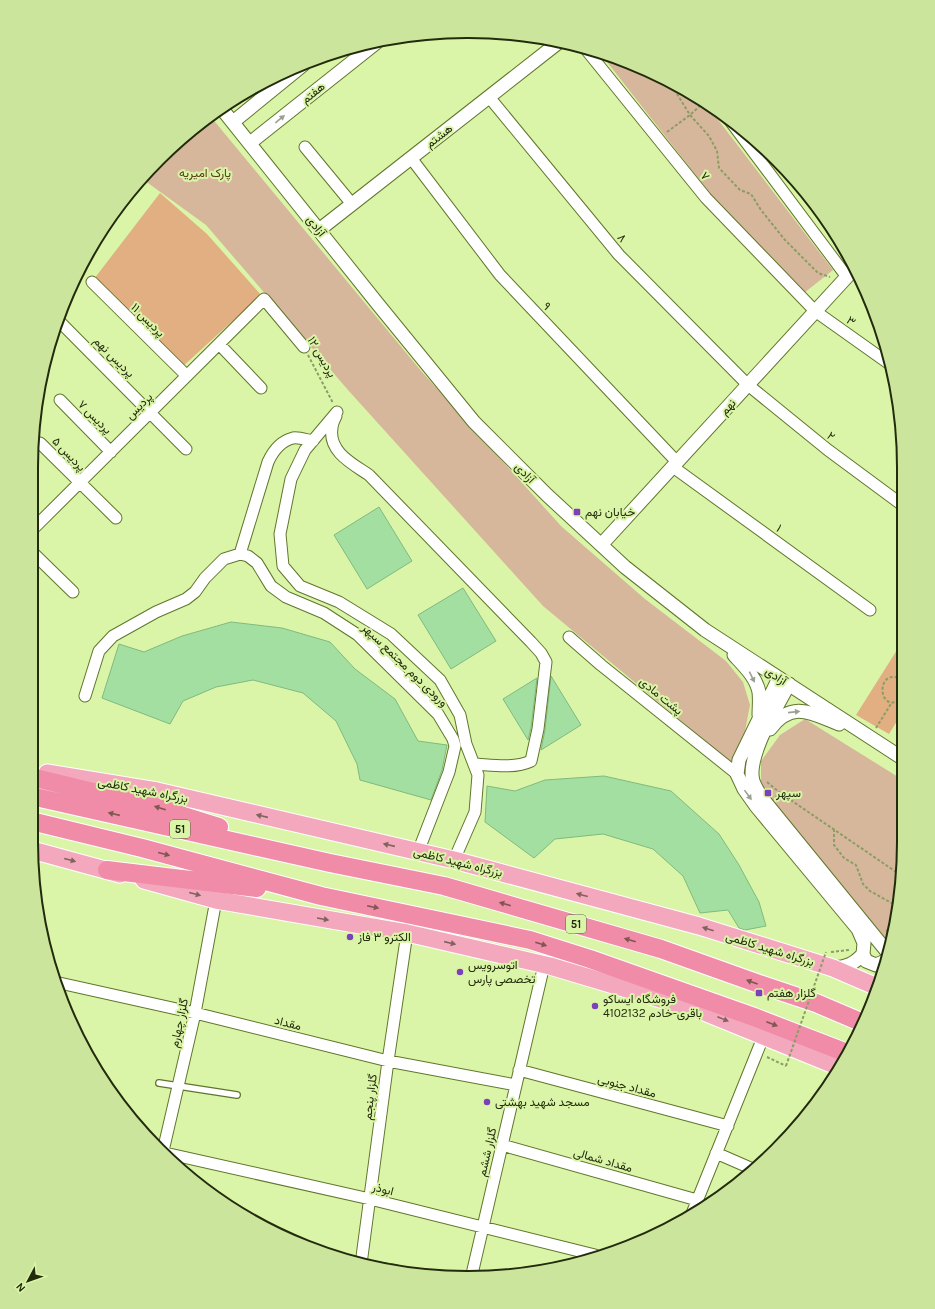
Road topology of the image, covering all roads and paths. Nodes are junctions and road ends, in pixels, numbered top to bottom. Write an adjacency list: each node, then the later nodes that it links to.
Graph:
1 (553, 47): 6 (street, هشتم)
2 (367, 50): 13 (street, هفتم, one-way to 2)
3 (592, 57): 11 (street, ۷)
4 (286, 78): 10 (street)
5 (676, 93): 9 (path)
6 (489, 97): 15 (street, هشتم); 27 (street, ۸)
7 (699, 106): 9 (path)
8 (225, 113): 10 (street, آزادی)
9 (690, 115): 11 (path); 18 (path)
10 (233, 122): 13 (street, آزادی)
11 (658, 138): 21 (street, ۷)
12 (745, 140): 18 (street)
13 (250, 143): 17 (street, آزادی)
14 (305, 147): 16 (street)
15 (411, 158): 16 (street, هشتم); 36 (street, ۹)
16 (352, 204): 17 (street, هشتم)
17 (319, 230): 41 (street, آزادی)
18 (848, 275): 21 (street, نهم)
19 (92, 282): 26 (street, پردیس ۱۱)
20 (264, 299): 23 (street, پردیس); 24 (street, پردیس ۱۲)
21 (815, 311): 25 (street, ۳); 27 (street, نهم)
22 (63, 325): 30 (street, پردیس نهم)
23 (219, 344): 26 (street, پردیس); 28 (street)
24 (304, 347): 31 (path, پردیس ۱۲)
25 (883, 359)
26 (187, 376): 30 (street, پردیس)
27 (748, 385): 36 (street, نهم); 38 (street, ۲)
28 (261, 388)
29 (60, 400): 35 (street, پردیس ۷)
30 (151, 412): 34 (street, پردیس نهم); 35 (street, پردیس)
31 (337, 412): 32 (street); 57 (street)
32 (313, 441): 42 (street); 57 (street)
33 (40, 443): 37 (street, پردیس ۵)
34 (186, 449)
35 (111, 452): 37 (street, پردیس)
36 (675, 464): 41 (street, نهم); 45 (street, ۱)
37 (79, 483): 39 (street, پردیس ۵); 40 (street, پردیس)
38 (897, 501)
39 (116, 518)
40 (38, 524)
41 (601, 545): 46 (street, آزادی)
42 (240, 554): 50 (street); 67 (street, ورودی دوم مجتمع سپهر)
43 (38, 559): 44 (street)
44 (73, 592)
45 (870, 610)
46 (705, 630): 49 (street, آزادی); 53 (street, one-way to 53)
47 (569, 637): 59 (street, پشت مادی)
48 (897, 678): 51 (path)
49 (784, 681): 53 (street); 54 (street, آزادی); 55 (street)
50 (85, 696)
51 (892, 702): 52 (path); 54 (path)
52 (897, 702)
53 (759, 720): 59 (street)
54 (868, 736): 55 (street, one-way to 54); 56 (street, آزادی)
55 (758, 747): 60 (street)
56 (897, 755)
57 (474, 764): 68 (street)
58 (38, 772): 67 (main road, بزرگراه شهید کاظمی, one-way to 58)
59 (738, 774): 60 (street); 79 (street, one-way to 79)
60 (752, 777): 78 (street)
61 (38, 779): 69 (highway, one-way to 61)
62 (38, 798): 69 (highway, 51, one-way to 62)
63 (774, 799): 65 (path)
64 (38, 823): 72 (highway, 51, one-way to 72)
65 (834, 829): 71 (path); 74 (path)
66 (38, 852): 70 (main road, one-way to 70)
67 (418, 852): 68 (main road, بزرگراه شهید کاظمی)
68 (454, 860): 83 (main road, بزرگراه شهید کاظمی, one-way to 68)
69 (330, 863): 86 (highway, 51, one-way to 69)
70 (106, 870): 72 (highway); 73 (main road, one-way to 73)
71 (896, 872)
72 (322, 896): 80 (highway, 51, one-way to 80)
73 (216, 900): 76 (main road, one-way to 76); 88 (street, گلزار چهارم)
74 (892, 903)
75 (888, 930): 77 (path)
76 (407, 933): 82 (main road, one-way to 82); 94 (street, گلزار پنجم)
77 (883, 933)
78 (883, 947)
79 (863, 954): 81 (street); 83 (street); 93 (path, bridge)
80 (590, 958): 87 (highway); 92 (highway, 51, one-way to 92)
81 (879, 964)
82 (544, 965): 87 (main road); 96 (street, گلزار ششم)
83 (833, 968): 85 (main road, بزرگراه شهید کاظمی)
84 (62, 984): 88 (street, مقداد)
85 (872, 986)
86 (816, 1003): 89 (highway); 90 (highway, 51)
87 (686, 1006): 91 (main road, one-way to 91)
88 (196, 1013): 94 (street, مقداد); 99 (street, گلزار چهارم)
89 (860, 1015)
90 (858, 1021)
91 (764, 1035): 93 (street); 95 (main road)
92 (842, 1051)
93 (757, 1053): 101 (street)
94 (388, 1061): 98 (street, مقداد); 107 (street, گلزار پنجم)
95 (834, 1065)
96 (519, 1070): 98 (street, گلزار ششم); 101 (street, مقداد جنوبی)
97 (159, 1083): 99 (lane)
98 (516, 1085): 102 (street, گلزار ششم)
99 (178, 1086): 100 (lane); 103 (street, گلزار چهارم)
100 (237, 1095)
101 (728, 1126): 105 (street)
102 (502, 1145): 108 (street, مقداد شمالی); 110 (street, گلزار ششم)
103 (165, 1146)
104 (174, 1154): 107 (street, ابوذر)
105 (716, 1154): 106 (street); 108 (street)
106 (747, 1167)
107 (370, 1199): 110 (street, ابوذر); 112 (street, گلزار پنجم)
108 (697, 1200): 109 (street)
109 (695, 1205)
110 (483, 1228): 111 (street, ابوذر); 113 (street, گلزار ششم)
111 (588, 1253)
112 (363, 1258)
113 (473, 1271)

